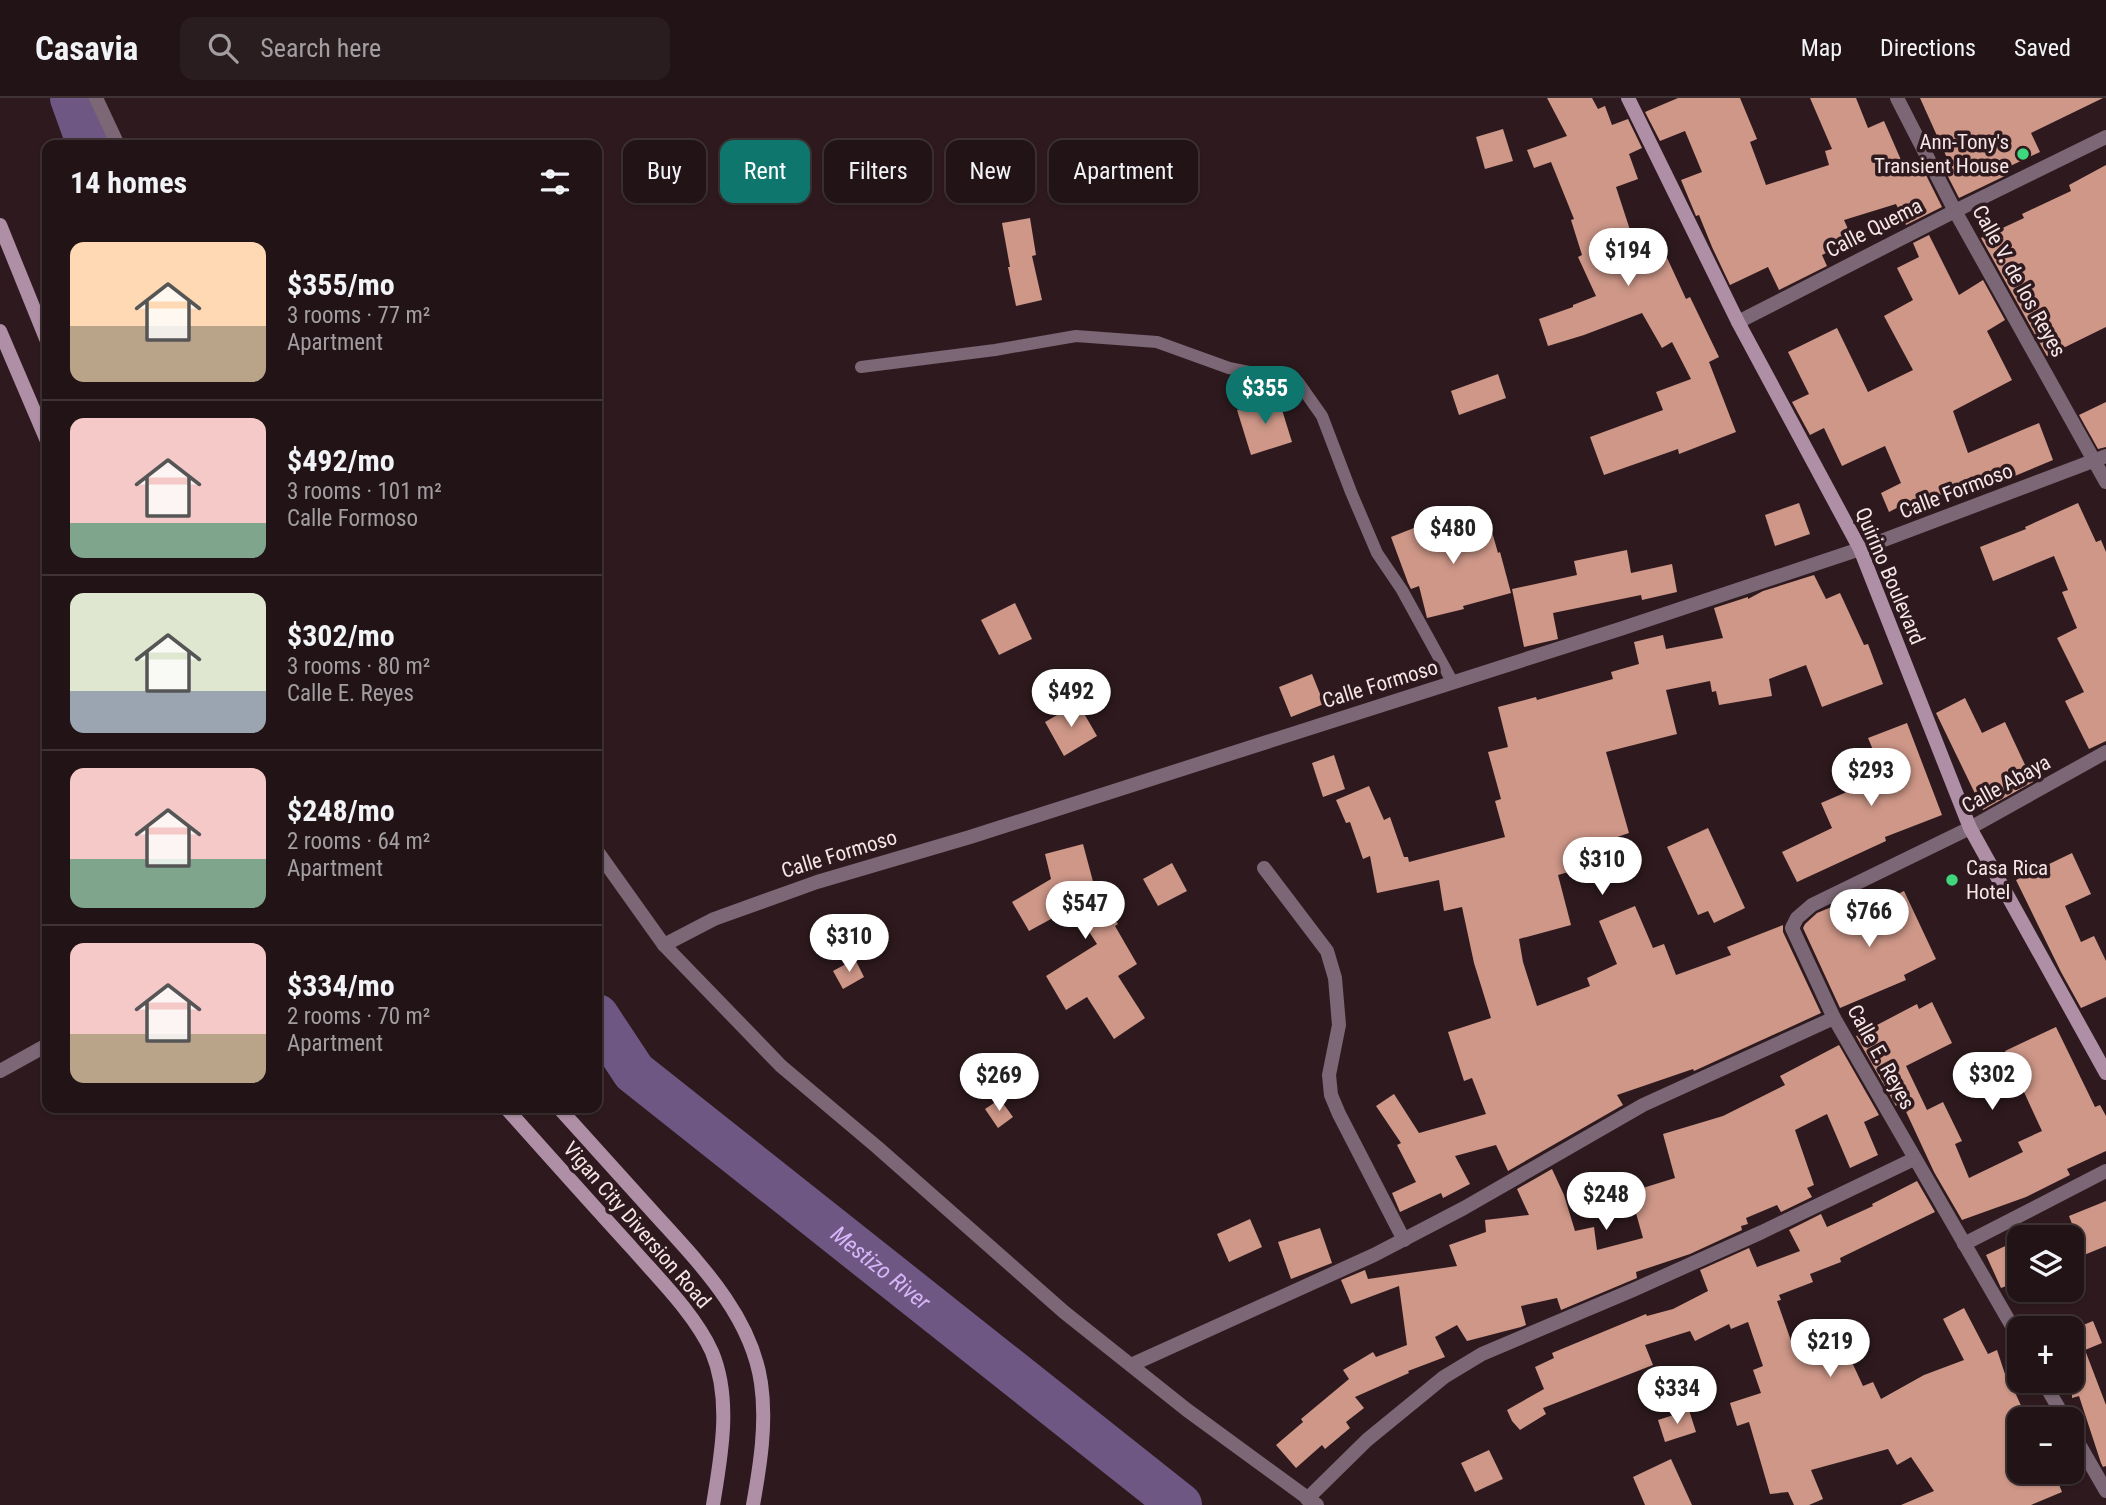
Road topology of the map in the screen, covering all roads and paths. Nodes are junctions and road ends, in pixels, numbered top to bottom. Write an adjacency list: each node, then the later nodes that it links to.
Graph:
1 (96, 98): 5 (street)
2 (1628, 98): 8 (main road, Quirino Boulevard)
3 (1897, 98): 6 (street, Calle V. de los Reyes)
4 (2106, 137): 6 (street, Calle Quema)
5 (116, 140)
6 (1955, 211): 8 (street, Calle Quema); 13 (street, Calle V. de los Reyes)
7 (0, 225): 9 (main road)
8 (1738, 322): 15 (main road, Quirino Boulevard)
9 (42, 329)
10 (0, 331): 12 (main road)
11 (861, 367): 16 (lane)
12 (42, 431)
13 (2101, 458): 14 (street, Calle V. de los Reyes); 15 (street, Calle Formoso)
14 (2106, 482)
15 (1860, 549): 16 (street, Calle Formoso); 18 (main road, Quirino Boulevard)
16 (1453, 683): 22 (street, Calle Formoso)
17 (2106, 752): 18 (street, Calle Abaya)
18 (1969, 828): 21 (street, Calle Abaya); 26 (main road, Quirino Boulevard)
19 (602, 858): 22 (street)
20 (1264, 868): 31 (street)
21 (1812, 905): 23 (street, Calle E. Reyes)
22 (664, 944): 34 (street)
23 (1834, 1018): 29 (street, Calle E. Reyes); 31 (street)
24 (42, 1048): 25 (street)
25 (0, 1071)
26 (2106, 1073)
27 (510, 1113): 38 (main road, Vigan City Diversion Road)
28 (564, 1113): 39 (main road, Vigan City Diversion Road)
29 (1914, 1159): 32 (street, Calle E. Reyes); 37 (street)
30 (2106, 1171): 32 (street)
31 (1404, 1240): 34 (street)
32 (1964, 1244): 33 (street, Calle E. Reyes)
33 (2007, 1318)
34 (1131, 1365): 37 (street)
35 (2084, 1453): 36 (street)
36 (2106, 1491)
37 (1312, 1502)
38 (713, 1505)
39 (753, 1505)

